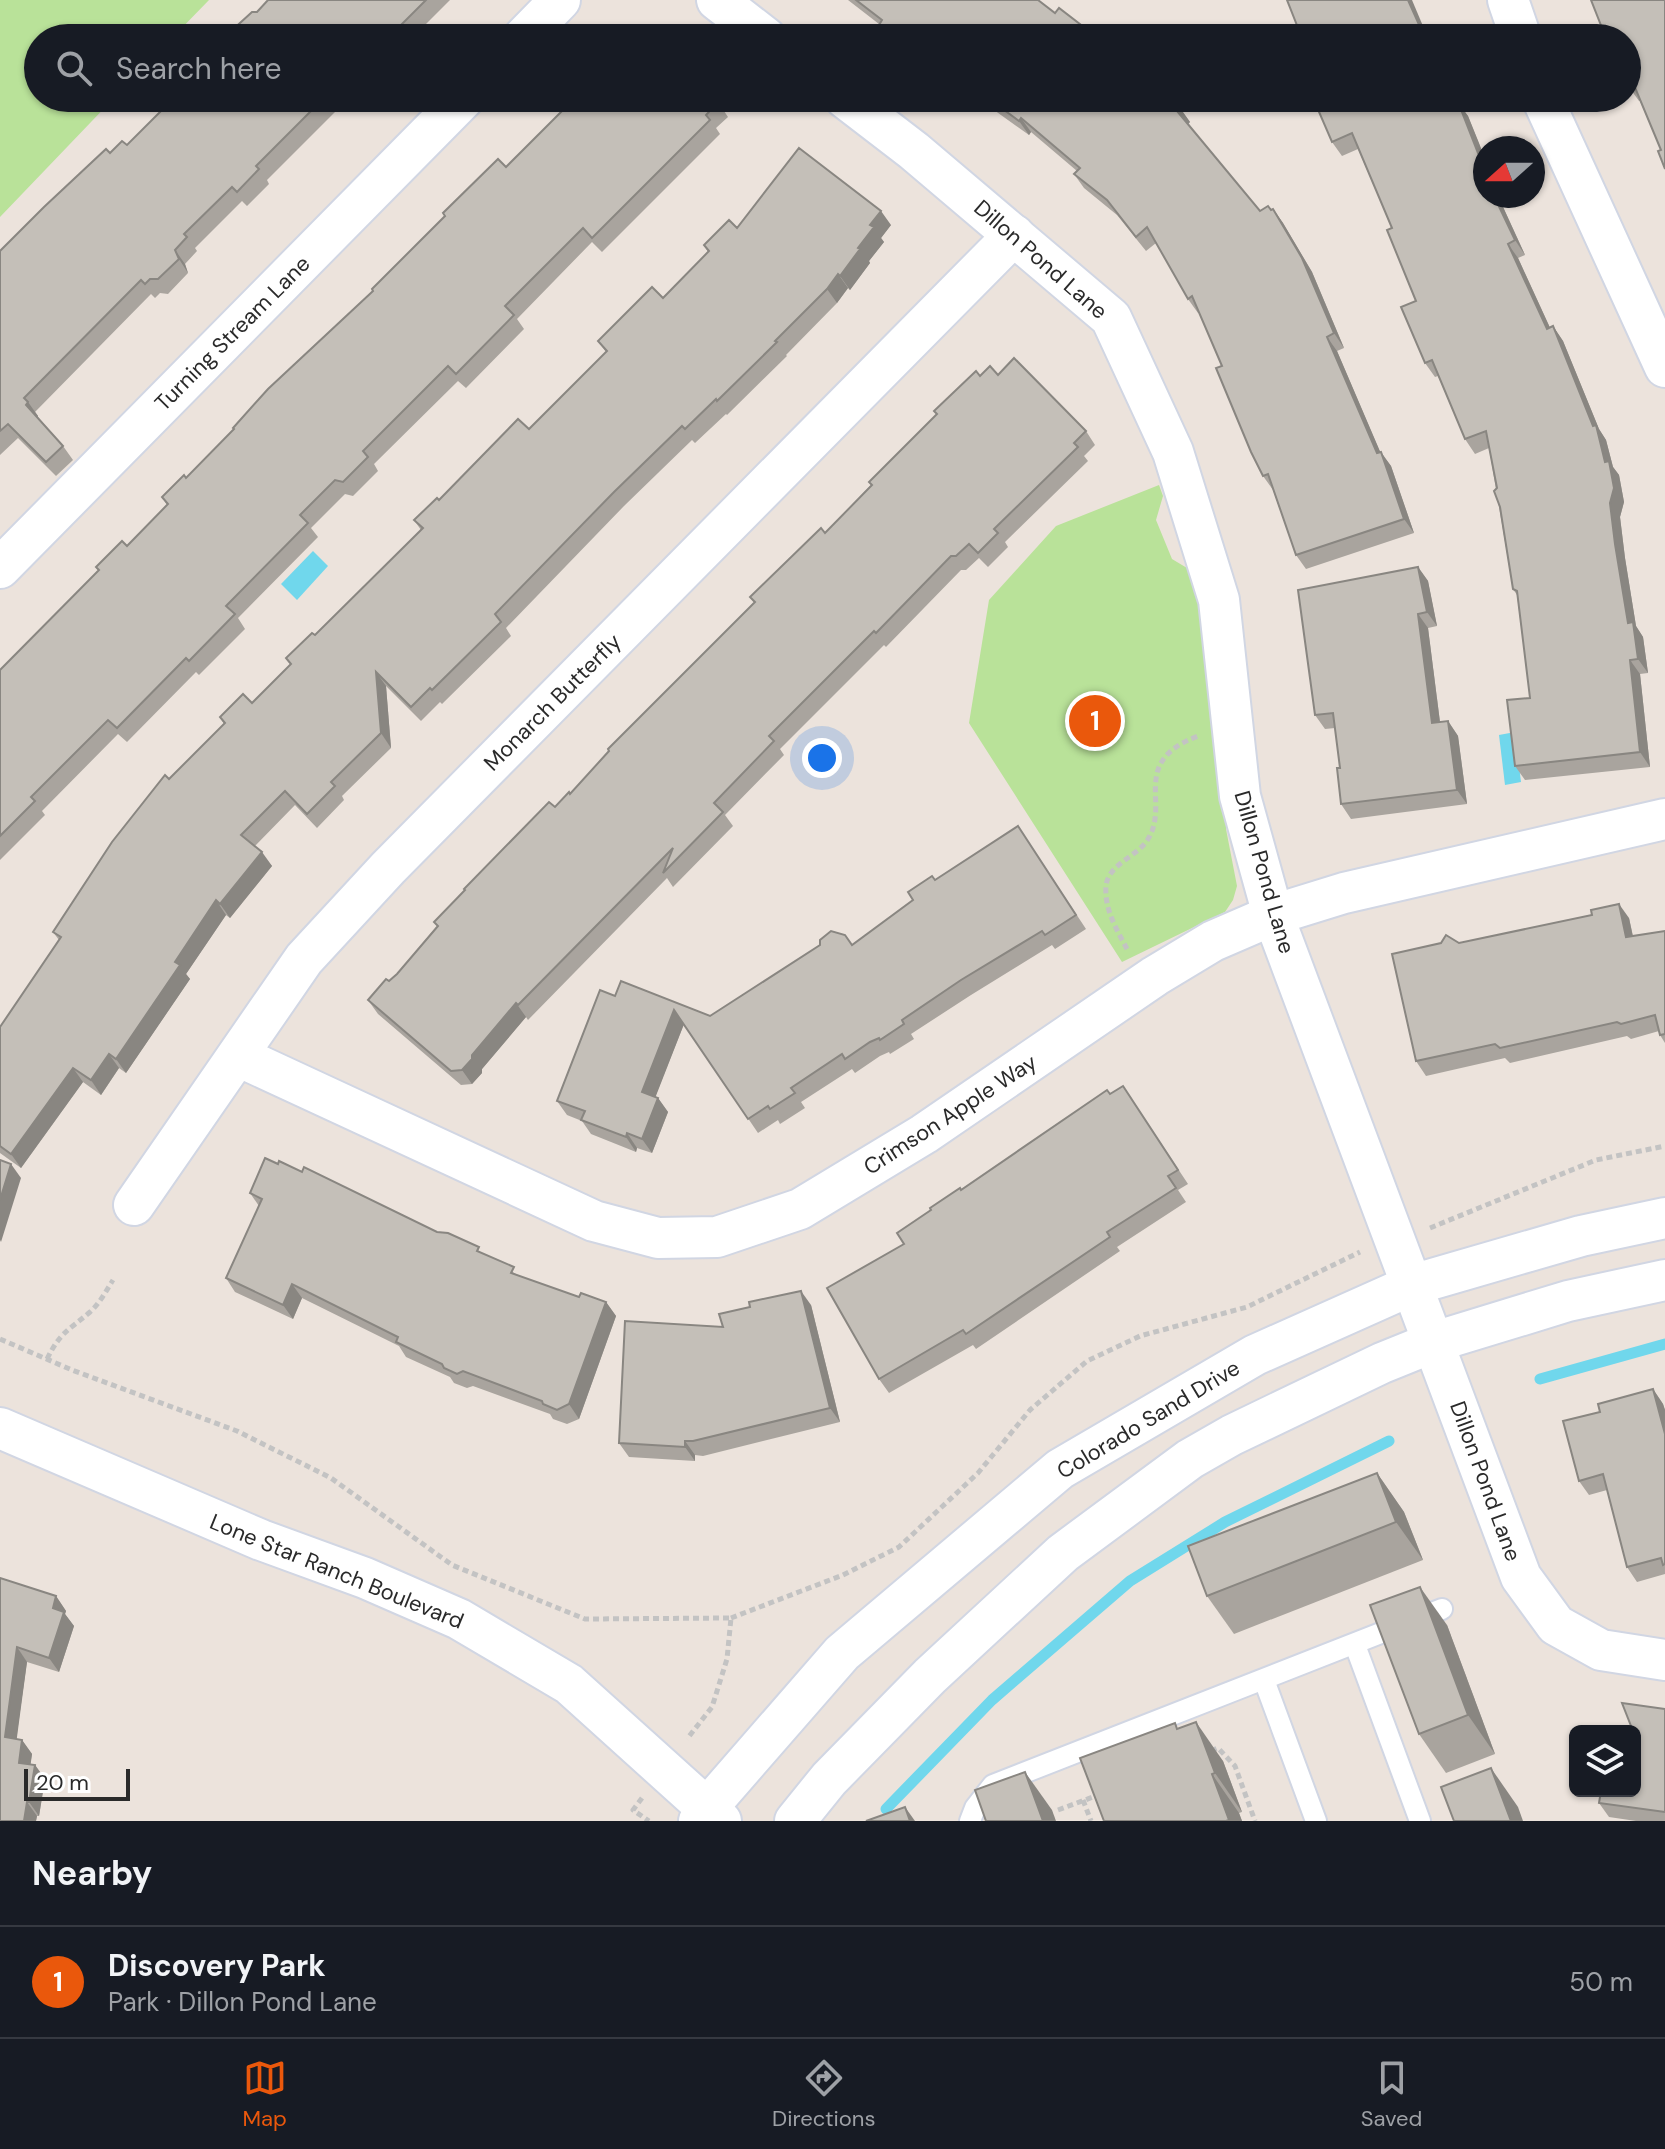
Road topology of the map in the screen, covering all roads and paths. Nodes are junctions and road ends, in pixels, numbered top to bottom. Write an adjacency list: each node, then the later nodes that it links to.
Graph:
1 (560, 0): 4 (street)
2 (717, 0): 5 (street)
3 (1508, 0): 6 (street)
4 (537, 24)
5 (748, 24)
6 (1516, 24)
7 (450, 112): 12 (street, Turning Stream Lane)
8 (863, 112): 10 (street, Dillon Pond Lane)
9 (1548, 112): 11 (street)
10 (1014, 235): 15 (street, Dillon Pond Lane); 17 (street, Monarch Butterfly)
11 (1665, 367)
12 (0, 568)
13 (1206, 733): 16 (path)
14 (1665, 819): 15 (street, Crimson Apple Way)
15 (1273, 915): 17 (street, Crimson Apple Way); 25 (street, Dillon Pond Lane)
16 (1128, 951)
17 (238, 1056): 19 (street, Monarch Butterfly)
18 (1665, 1146): 20 (path)
19 (134, 1205)
20 (1454, 1218)
21 (1665, 1218): 25 (street, Colorado Sand Drive)
22 (1343, 1259): 31 (path)
23 (113, 1280): 28 (path)
24 (1665, 1280): 27 (street)
25 (1412, 1285): 27 (street, Dillon Pond Lane); 41 (street, Colorado Sand Drive)
26 (0, 1339): 28 (path)
27 (1434, 1342): 33 (street, Dillon Pond Lane); 43 (street)
28 (47, 1359): 31 (path)
29 (0, 1428): 41 (street, Lone Star Ranch Boulevard)
30 (1442, 1609): 32 (lane)
31 (731, 1618): 35 (path)
32 (1355, 1645): 34 (lane); 48 (lane)
33 (1665, 1660)
34 (1264, 1680): 44 (lane); 47 (lane)
35 (696, 1728)
36 (1205, 1753): 46 (path)
37 (1110, 1790): 38 (path)
38 (1083, 1800): 40 (path); 45 (path)
39 (633, 1810): 42 (path)
40 (1058, 1810)
41 (709, 1817)
42 (649, 1821)
43 (795, 1821)
44 (970, 1821)
45 (1091, 1821)
46 (1255, 1821)
47 (1316, 1821)
48 (1420, 1821)

